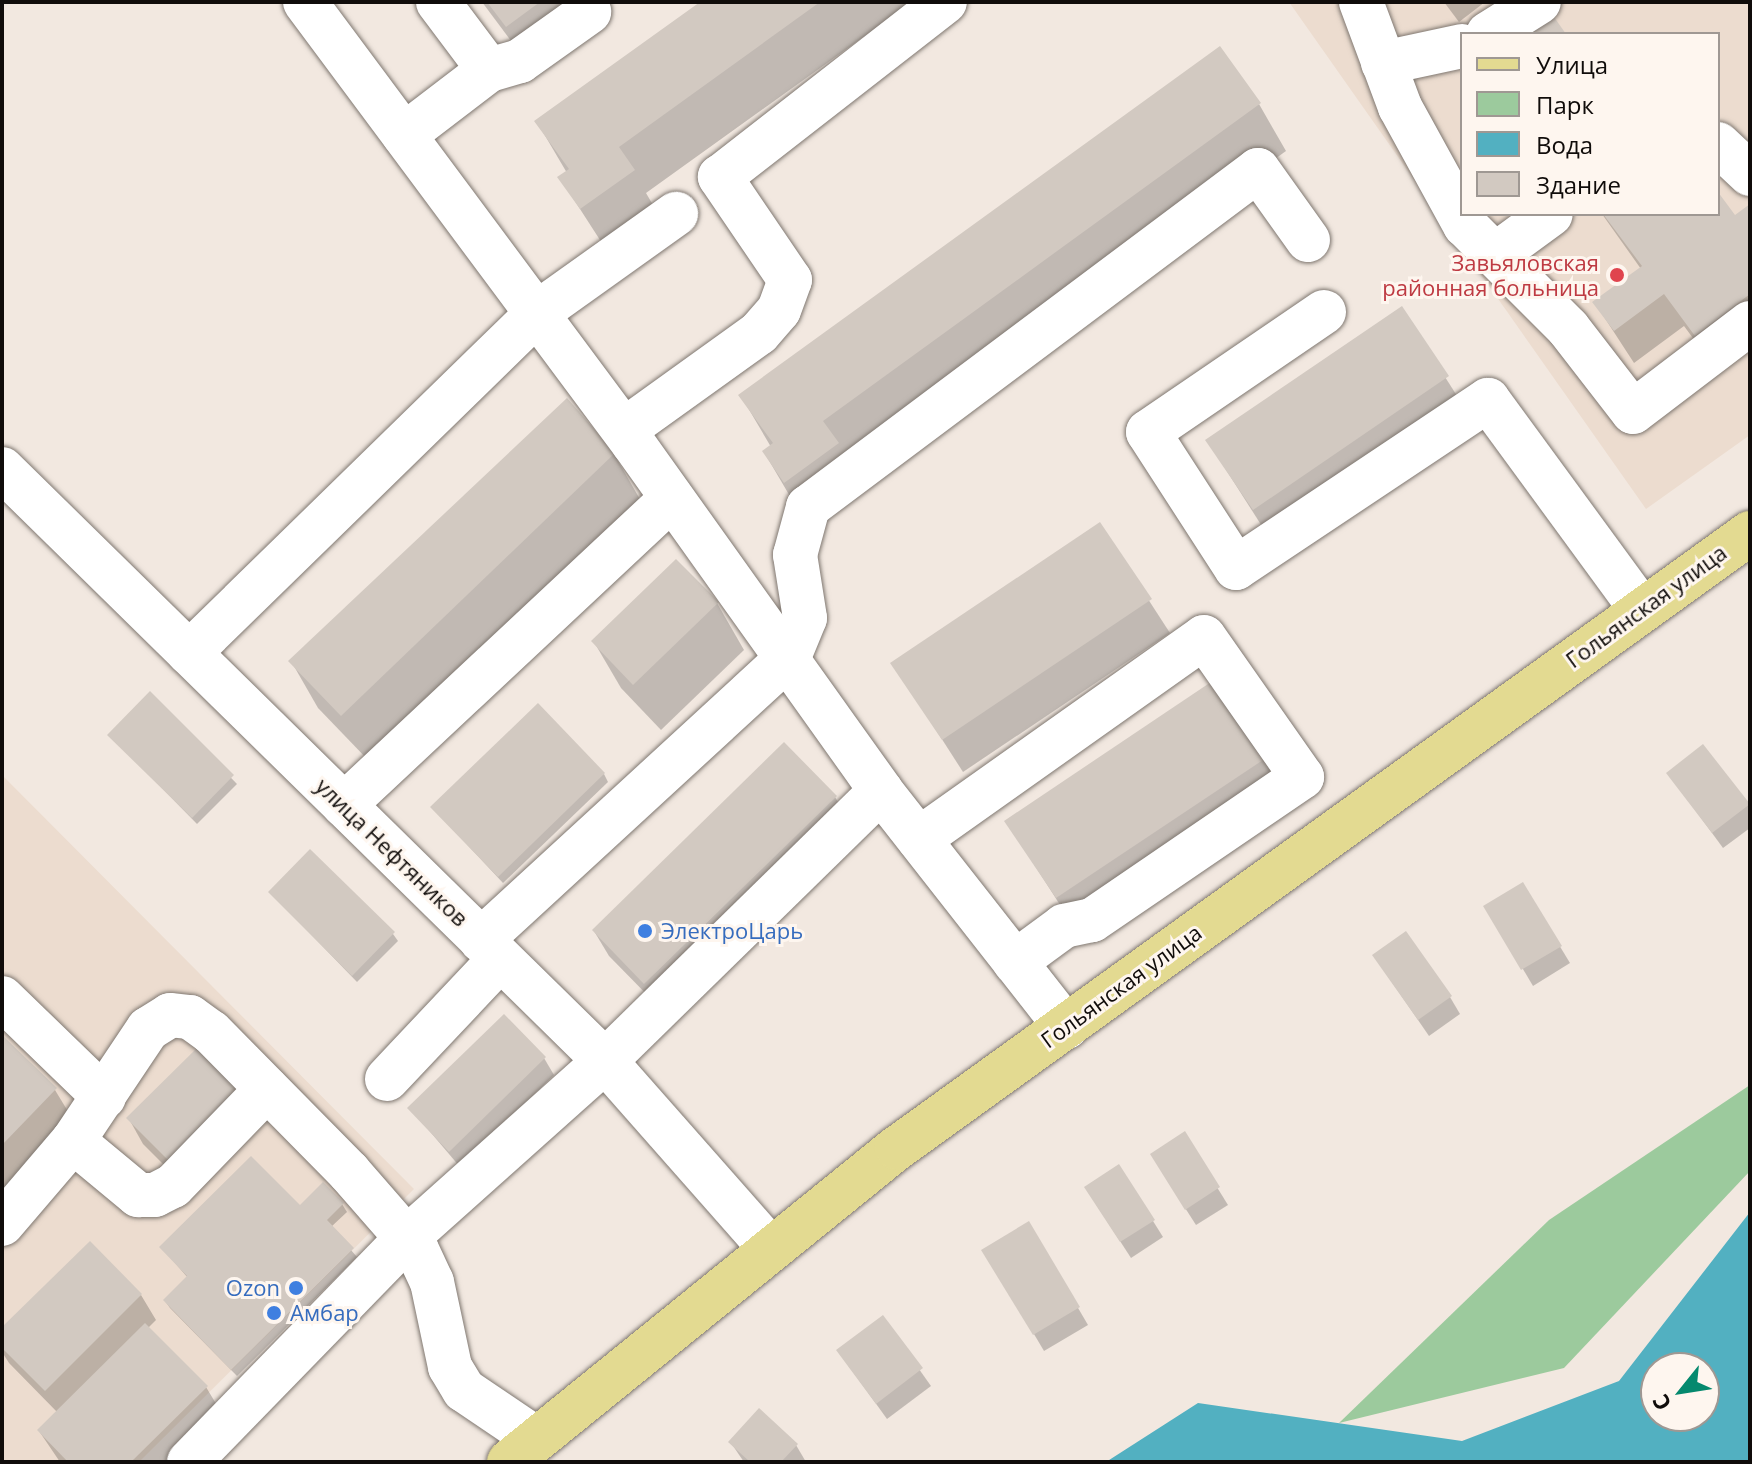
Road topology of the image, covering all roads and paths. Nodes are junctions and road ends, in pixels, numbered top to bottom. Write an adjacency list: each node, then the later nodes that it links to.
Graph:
1 (305, 2): 11 (street)
2 (438, 2): 10 (street)
3 (945, 2): 23 (street)
4 (1361, 2): 9 (street)
5 (1539, 2): 7 (street)
6 (589, 12): 10 (street)
7 (1490, 32)
8 (1460, 48): 9 (street)
9 (1383, 63): 15 (street)
10 (489, 70): 11 (street)
11 (404, 135): 21 (street)
12 (1720, 146): 13 (street)
13 (1750, 174)
14 (676, 214): 21 (street)
15 (1460, 216)
16 (1460, 216): 19 (street)
17 (1548, 216): 19 (street)
18 (1308, 240): 29 (street)
19 (1495, 255): 22 (street)
20 (1324, 312): 27 (street)
21 (537, 313): 23 (street); 28 (street)
22 (1750, 323)
23 (624, 430): 25 (street)
24 (2, 469): 28 (street, улица Нефтяников)
25 (672, 498): 29 (street); 31 (street)
26 (1750, 533): 27 (main road, Гольянская улица)
27 (1641, 609): 36 (main road, Гольянская улица)
28 (189, 653): 31 (street, улица Нефтяников)
29 (789, 657): 30 (street); 33 (street)
30 (881, 791): 32 (street); 37 (street)
31 (344, 805): 33 (street, улица Нефтяников)
32 (919, 839): 34 (street); 34 (street)
33 (491, 949): 37 (street, улица Нефтяников); 38 (street)
34 (1015, 962): 36 (street)
35 (2, 998): 40 (street)
36 (1066, 1027): 44 (main road, Гольянская улица)
37 (605, 1061): 43 (street); 44 (street, улица Нефтяников)
38 (387, 1079)
39 (267, 1089): 40 (street); 41 (street); 43 (street)
40 (104, 1097): 41 (street)
41 (73, 1141): 42 (street)
42 (2, 1224)
43 (407, 1238): 45 (street); 46 (street)
44 (769, 1247): 45 (main road, Гольянская улица)
45 (522, 1450)
46 (189, 1462)

